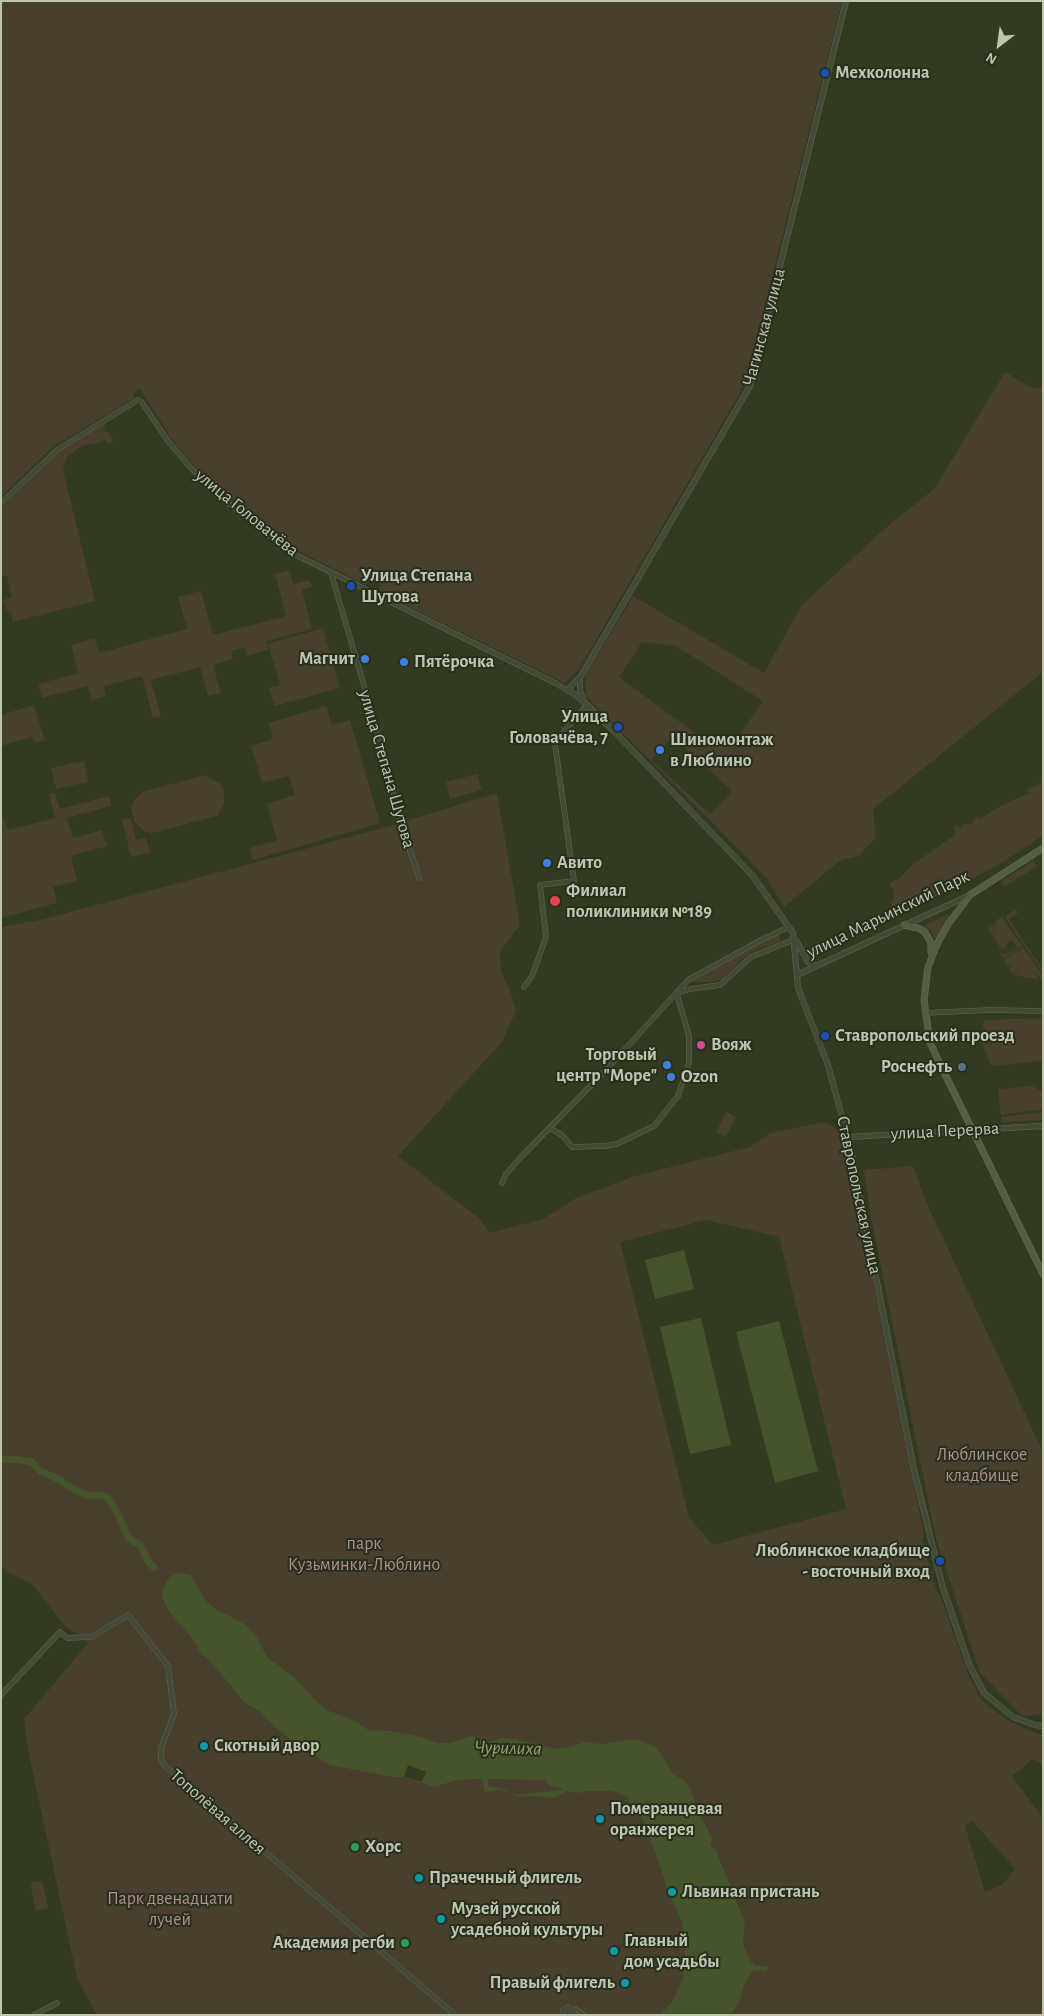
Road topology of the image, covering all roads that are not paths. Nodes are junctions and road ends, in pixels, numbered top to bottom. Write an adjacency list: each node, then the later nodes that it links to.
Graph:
1 (846, 1): 4 (street, Чагинская улица)
2 (1, 503): 3 (street, улица Головачёва)
3 (331, 573): 6 (street, улица Головачёва); 11 (street, улица Степана Шутова)
4 (581, 676): 5 (street, Чагинская улица); 7 (street, Чагинская улица)
5 (573, 685): 6 (street); 7 (street); 8 (street)
6 (562, 686): 8 (street, улица Головачёва)
7 (580, 689): 8 (street); 9 (street, Ставропольская улица)
8 (572, 693): 9 (street, Ставропольская улица)
9 (586, 703): 14 (street, Ставропольская улица); 19 (street)
10 (1043, 848): 12 (main road, улица Марьинский Парк)
11 (419, 878)
12 (970, 895): 13 (street, улица Марьинский Парк); 16 (main road)
13 (904, 925): 16 (main road); 17 (street, улица Марьинский Парк)
14 (790, 927): 15 (street, Ставропольская улица); 20 (street)
15 (795, 939): 17 (street); 18 (street, Ставропольская улица); 20 (street)
16 (930, 960): 22 (main road)
17 (819, 965): 18 (street, улица Марьинский Парк)
18 (797, 975): 26 (street, Ставропольская улица)
19 (524, 987)
20 (677, 994): 24 (street); 24 (street)
21 (1043, 1011): 22 (street)
22 (925, 1013): 25 (main road)
23 (1043, 1126): 25 (street, улица Перерва)
24 (551, 1128): 27 (street)
25 (972, 1129): 26 (street, улица Перерва); 28 (main road)
26 (848, 1137): 30 (street, Ставропольская улица)
27 (502, 1183)
28 (1043, 1274)
29 (1, 1696): 34 (street, Тополёвая аллея)
30 (1043, 1726)
31 (57, 2003): 33 (street)
32 (575, 2012): 35 (street); 36 (street)
33 (34, 2015)
34 (455, 2015)
35 (562, 2015)
36 (584, 2015)

